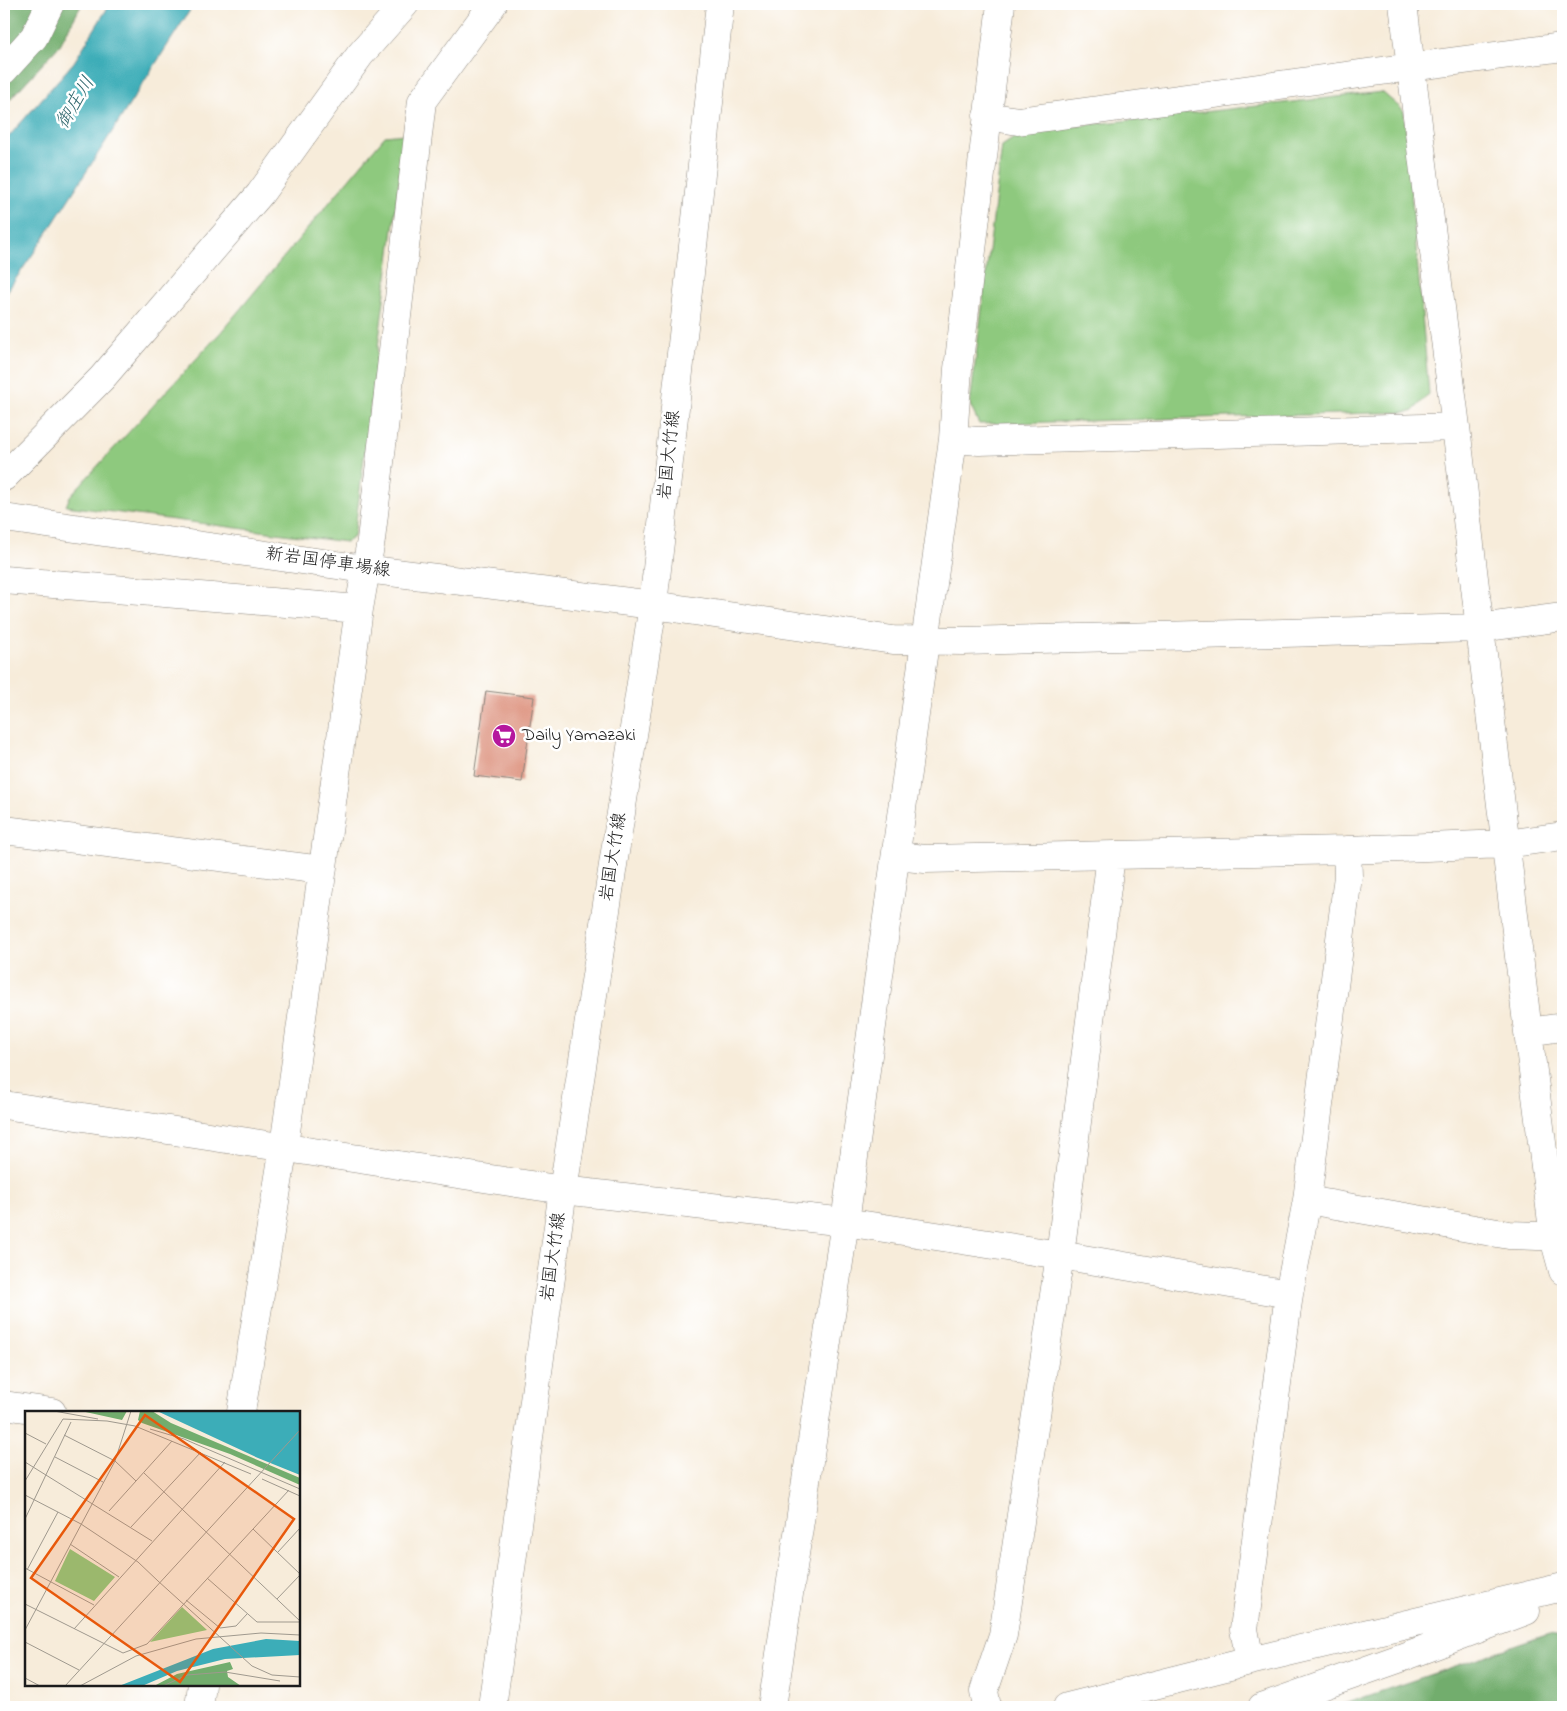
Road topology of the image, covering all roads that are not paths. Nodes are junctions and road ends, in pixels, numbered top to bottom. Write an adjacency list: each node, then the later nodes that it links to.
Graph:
1 (50, 4): 9 (street)
2 (405, 4): 13 (street)
3 (493, 4): 15 (street)
4 (720, 4): 17 (street, 岩国大竹線)
5 (1000, 4): 10 (street)
6 (1403, 4): 8 (street)
7 (1563, 48): 8 (street)
8 (1411, 67): 10 (street); 11 (street)
9 (4, 70)
10 (987, 116): 12 (street)
11 (1456, 427): 12 (street); 20 (street)
12 (953, 439): 21 (street)
13 (4, 477)
14 (4, 518): 15 (street, 新岩国停車場線)
15 (365, 569): 17 (street, 新岩国停車場線); 18 (street)
16 (4, 580): 18 (street)
17 (653, 605): 21 (street, 新岩国停車場線); 33 (street, 岩国大竹線)
18 (359, 609): 28 (street)
19 (1563, 617): 20 (street, 新岩国停車場線)
20 (1479, 628): 21 (street, 新岩国停車場線); 24 (street)
21 (926, 640): 26 (street)
22 (4, 830): 28 (street)
23 (1563, 836): 24 (street)
24 (1506, 844): 25 (street); 30 (street)
25 (1347, 850): 27 (street); 34 (street)
26 (896, 856): 27 (street); 35 (street)
27 (1111, 856): 37 (street)
28 (322, 870): 32 (street)
29 (1563, 1027): 30 (street)
30 (1528, 1032): 36 (street)
31 (4, 1105): 32 (street)
32 (284, 1146): 33 (street); 42 (street)
33 (563, 1190): 35 (street); 48 (street, 岩国大竹線)
34 (1307, 1200): 36 (street); 39 (street)
35 (845, 1222): 37 (street); 49 (street)
36 (1559, 1237): 38 (street)
37 (1060, 1255): 39 (street); 50 (street)
38 (1563, 1272)
39 (1289, 1294): 45 (street)
40 (4, 1405): 41 (street)
41 (45, 1411)
42 (241, 1411)
43 (1563, 1587): 45 (street)
44 (1563, 1592): 52 (street)
45 (1250, 1661): 51 (street)
46 (202, 1686): 47 (street)
47 (199, 1707)
48 (492, 1707)
49 (772, 1707)
50 (986, 1707)
51 (1067, 1707)
52 (1262, 1707)

